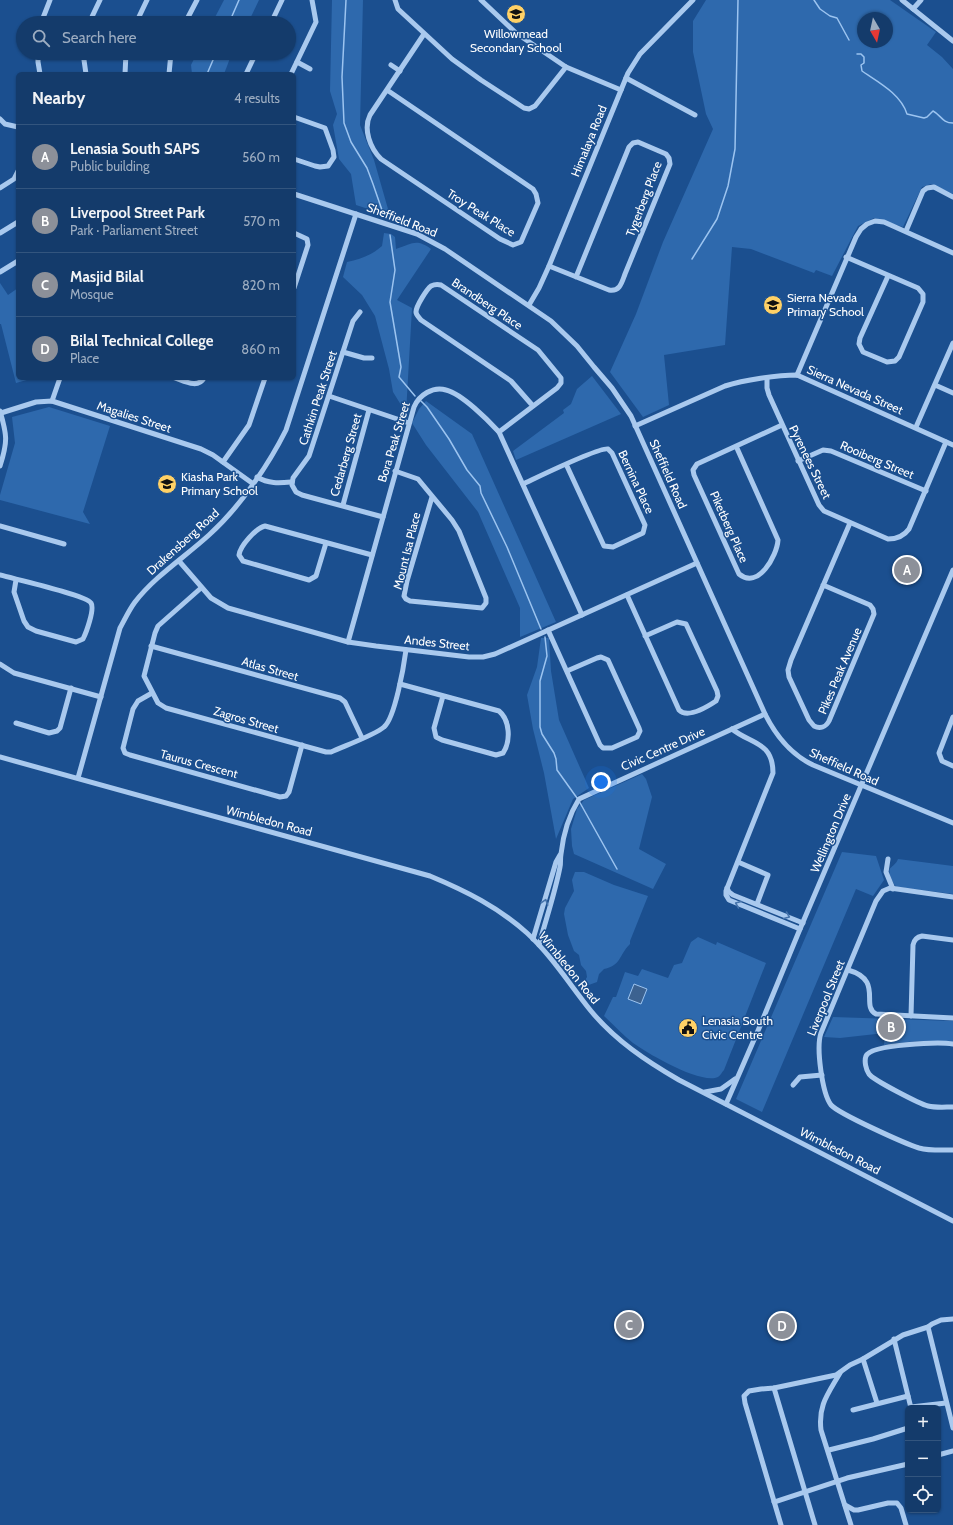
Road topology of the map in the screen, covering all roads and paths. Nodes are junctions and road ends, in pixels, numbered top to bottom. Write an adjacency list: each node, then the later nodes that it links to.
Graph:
1 (50, 0): 13 (street)
2 (100, 0): 14 (street)
3 (147, 0): 15 (street)
4 (197, 0): 16 (street)
5 (282, 0): 17 (street)
6 (312, 0): 25 (street)
7 (395, 0): 18 (street)
8 (481, 0): 27 (street)
9 (693, 0): 36 (street, Himalaya Road)
10 (902, 0): 12 (street)
11 (921, 0): 12 (street)
12 (913, 9): 19 (street)
13 (44, 16)
14 (92, 16)
15 (139, 16)
16 (189, 16)
17 (274, 16)
18 (424, 34): 27 (street); 29 (street, Troy Peak Place)
19 (953, 40)
20 (38, 60): 30 (street)
21 (84, 60): 31 (street)
22 (126, 60): 32 (street)
23 (170, 60): 33 (street)
24 (253, 60): 34 (street)
25 (297, 62): 28 (street); 35 (street)
26 (391, 65): 29 (street)
27 (566, 67): 38 (street)
28 (310, 69)
29 (400, 71): 37 (street, Troy Peak Place)
30 (40, 72)
31 (86, 72)
32 (125, 72)
33 (169, 72)
34 (247, 72)
35 (292, 72)
36 (626, 78): 38 (street, Himalaya Road); 39 (street)
37 (387, 90): 37 (street, Troy Peak Place)
38 (621, 90): 56 (street, Himalaya Road)
39 (695, 115)
40 (296, 117): 43 (street)
41 (0, 119): 42 (street)
42 (16, 127)
43 (296, 160)
44 (16, 175): 45 (street)
45 (0, 188)
46 (296, 195): 48 (street, Sheffield Road)
47 (953, 197): 50 (street)
48 (356, 214): 61 (street, Sheffield Road); 92 (street, Drakensberg Road)
49 (16, 223): 51 (street)
50 (906, 231): 53 (street); 54 (street)
51 (0, 233)
52 (296, 234): 60 (street)
53 (953, 253)
54 (846, 257): 58 (street); 66 (street)
55 (16, 262): 57 (street)
56 (549, 266): 59 (street, Tygerberg Place); 61 (street, Himalaya Road)
57 (0, 272)
58 (888, 276): 58 (street)
59 (576, 277): 59 (street, Tygerberg Place)
60 (296, 282)
61 (529, 305): 81 (street, Sheffield Road)
62 (360, 312): 64 (street, Cathkin Peak Street)
63 (953, 344): 72 (street)
64 (343, 352): 65 (street); 74 (street, Cathkin Peak Street)
65 (372, 358)
66 (797, 375): 67 (street, Sierra Nevada Street); 82 (street, Sierra Nevada Street)
67 (767, 378): 80 (street, Pyrenees Street); 81 (street, Sierra Nevada Street)
68 (59, 380): 75 (street)
69 (182, 380): 70 (street)
70 (203, 380)
71 (264, 380): 88 (street)
72 (935, 385): 73 (street); 82 (street)
73 (953, 393)
74 (329, 396): 77 (street); 93 (street, Cathkin Peak Street)
75 (52, 401): 78 (street, Magalies Street); 88 (street, Magalies Street)
76 (533, 406): 76 (street, Brandberg Place); 83 (street, Brandberg Place)
77 (369, 410): 79 (street); 98 (street, Cedarberg Street)
78 (0, 411): 90 (street)
79 (409, 423): 83 (street, Bora Peak Street); 91 (street, Bora Peak Street)
80 (782, 425): 86 (street, Piketberg Place); 87 (street, Pyrenees Street)
81 (635, 426): 106 (street, Sheffield Road)
82 (916, 427): 84 (street, Sierra Nevada Street)
83 (499, 432): 95 (street, Bora Peak Street)
84 (946, 442): 85 (street, Sierra Nevada Street); 96 (street, Pyrenees Street)
85 (953, 445)
86 (736, 446): 86 (street, Piketberg Place)
87 (798, 461): 96 (street, Rooiberg Street); 100 (street, Pyrenees Street)
88 (223, 462): 94 (street, Magalies Street)
89 (566, 464): 89 (street, Bernina Place); 95 (street, Bernina Place)
90 (0, 466)
91 (395, 471): 97 (street, Mount Isa Place); 99 (street, Bora Peak Street)
92 (257, 477): 93 (street); 94 (street, Drakensberg Road)
93 (292, 482): 98 (street)
94 (252, 483): 105 (street, Drakensberg Road)
95 (523, 484): 113 (street, Bora Peak Street)
96 (926, 491): 100 (street, Pyrenees Street)
97 (432, 497): 97 (street, Mount Isa Place)
98 (343, 506): 99 (street)
99 (383, 517): 104 (street, Bora Peak Street)
100 (850, 523): 110 (street, Pikes Peak Avenue)
101 (0, 526): 103 (street)
102 (326, 543): 102 (street); 104 (street)
103 (64, 544)
104 (372, 555): 116 (street, Bora Peak Street)
105 (179, 561): 111 (street, Andes Street); 125 (street, Drakensberg Road)
106 (697, 563): 112 (street, Andes Street); 126 (street, Sheffield Road)
107 (953, 570): 135 (street, Wellington Drive)
108 (0, 575): 109 (street)
109 (16, 580): 109 (street)
110 (823, 585): 110 (street, Pikes Peak Avenue)
111 (201, 588): 116 (street, Andes Street); 117 (street, Zagros Street)
112 (626, 595): 113 (street, Andes Street); 115 (street)
113 (582, 615): 114 (street, Andes Street)
114 (548, 630): 118 (street, Andes Street); 120 (street)
115 (645, 636): 115 (street)
116 (348, 642): 118 (street, Andes Street)
117 (151, 646): 123 (street, Zagros Street); 130 (street, Atlas Street)
118 (406, 650): 121 (street, Zagros Street)
119 (0, 664): 122 (street)
120 (567, 671): 120 (street)
121 (400, 684): 124 (street); 130 (street, Zagros Street)
122 (71, 688): 125 (street); 128 (street)
123 (152, 693): 131 (street, Zagros Street); 131 (street, Taurus Crescent)
124 (443, 696): 124 (street)
125 (101, 697): 134 (street, Drakensberg Road)
126 (765, 714): 129 (street, Civic Centre Drive); 135 (street, Sheffield Road)
127 (953, 717): 133 (street)
128 (16, 723)
129 (732, 729): 137 (street, Civic Centre Drive); 139 (street)
130 (362, 738): 131 (street, Zagros Street)
131 (302, 745)
132 (0, 757): 134 (street, Wimbledon Road)
133 (953, 766)
134 (78, 778): 147 (street, Wimbledon Road)
135 (862, 785): 136 (street, Sheffield Road); 145 (street, Wellington Drive)
136 (953, 823)
137 (561, 854): 147 (street, Civic Centre Drive, one-way to 137); 149 (street, Civic Centre Drive)
138 (888, 859): 141 (street)
139 (738, 862): 140 (street); 143 (street)
140 (727, 888): 143 (street); 144 (street, one-way to 140)
141 (893, 889): 142 (street); 150 (street, Liverpool Street)
142 (953, 896)
143 (759, 905): 144 (street); 145 (street, one-way to 145)
144 (758, 912): 146 (street)
145 (803, 923): 146 (street, Wellington Drive)
146 (800, 929): 155 (street, Wellington Drive)
147 (533, 939): 149 (street, Wimbledon Road)
148 (953, 940): 151 (street)
149 (539, 945): 157 (street, Wimbledon Road)
150 (848, 970): 151 (street); 154 (street, Liverpool Street)
151 (911, 1016): 152 (street)
152 (953, 1018)
153 (953, 1044): 159 (street)
154 (822, 1075): 156 (street); 160 (street, Liverpool Street)
155 (737, 1077): 157 (street); 158 (street, Wellington Drive)
156 (793, 1085)
157 (704, 1092): 158 (street, Wimbledon Road)
158 (726, 1104): 161 (street, Wimbledon Road)
159 (953, 1107)
160 (953, 1150)
161 (953, 1221)
162 (953, 1320): 163 (street)
163 (928, 1327): 164 (street); 170 (street)
164 (894, 1339): 165 (street); 168 (street)
165 (863, 1359): 166 (street); 169 (street)
166 (840, 1373): 167 (street); 177 (street)
167 (774, 1388): 182 (street); 183 (street)
168 (908, 1396): 169 (street); 171 (street)
169 (877, 1403): 173 (street)
170 (946, 1403): 172 (street); 174 (street)
171 (910, 1405)
172 (928, 1405)
173 (853, 1410)
174 (952, 1419): 175 (street)
175 (953, 1428)
176 (905, 1429): 177 (street)
177 (829, 1450): 181 (street)
178 (953, 1451): 179 (street)
179 (941, 1454)
180 (905, 1465): 181 (street)
181 (837, 1482): 182 (street); 184 (street)
182 (805, 1492): 183 (street); 186 (street)
183 (774, 1502): 185 (street)
184 (845, 1505): 187 (street); 188 (street)
185 (781, 1525)
186 (815, 1525)
187 (851, 1525)
188 (906, 1525)

